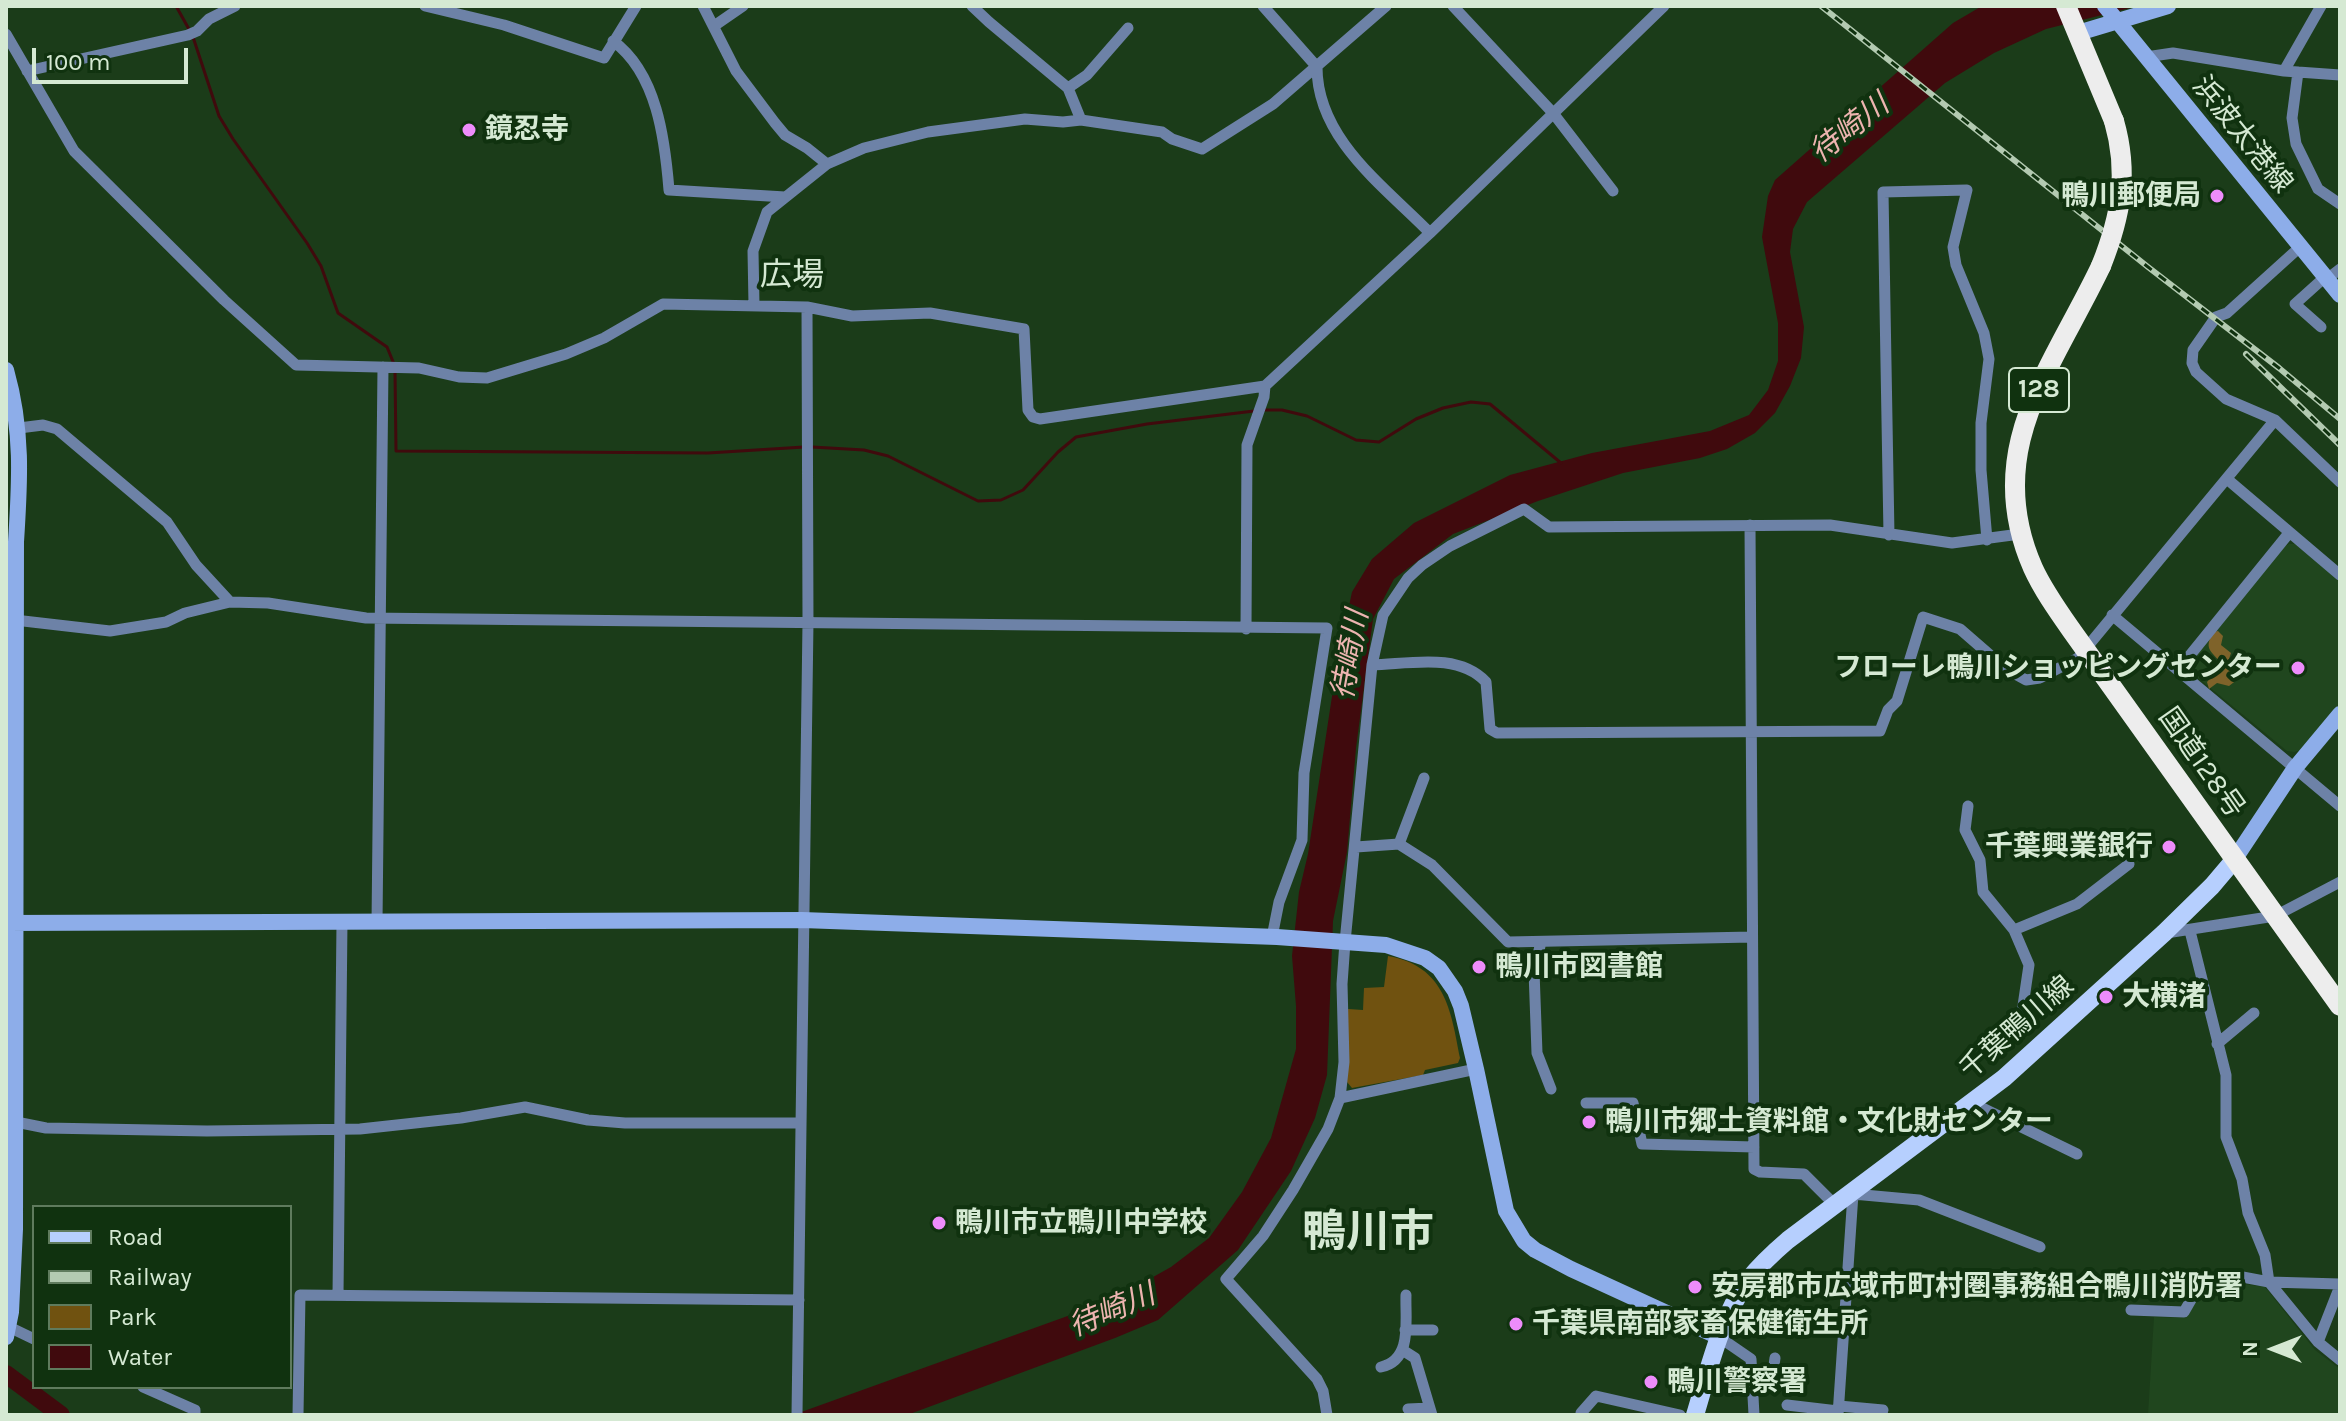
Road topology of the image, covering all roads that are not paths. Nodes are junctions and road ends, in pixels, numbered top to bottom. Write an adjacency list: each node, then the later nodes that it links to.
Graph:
1 (235, 6): 21 (street)
2 (425, 6): 18 (street)
3 (636, 6): 18 (street)
4 (703, 6): 15 (street)
5 (743, 6): 15 (street)
6 (972, 6): 25 (street)
7 (1263, 6): 20 (street)
8 (1386, 6): 20 (street)
9 (1453, 6): 26 (street)
10 (1664, 6): 26 (street)
11 (2168, 6): 13 (street)
12 (2321, 6): 22 (street)
13 (2110, 13): 14 (street); 19 (street, 浜波太港線)
14 (2072, 21): 48 (highway, 国道128号 / 128, bridge)
15 (714, 26): 28 (street)
16 (1128, 28): 25 (street)
17 (6, 34): 21 (street)
18 (613, 41): 30 (street)
19 (2146, 57): 22 (street); 33 (street, 浜波太港線)
20 (1317, 67): 27 (street); 32 (street)
21 (27, 71): 39 (street)
22 (2284, 71): 23 (street)
23 (2298, 72): 24 (street); 31 (street)
24 (2340, 75)
25 (1068, 88): 27 (street)
26 (1553, 113): 29 (street); 32 (street)
27 (1081, 120): 28 (street)
28 (827, 164): 30 (street)
29 (1613, 191)
30 (785, 197): 36 (street)
31 (2340, 204)
32 (1430, 233): 41 (street)
33 (2300, 247): 34 (street, 浜波太港線); 42 (street)
34 (2330, 275): 35 (street, 浜波太港線); 38 (street)
35 (2340, 295)
36 (754, 305): 37 (street); 39 (street)
37 (807, 307): 41 (street); 56 (street)
38 (2321, 327)
39 (390, 367): 54 (street)
40 (6, 370): 43 (street)
41 (1265, 391): 57 (street)
42 (2275, 420): 44 (street); 45 (street)
43 (19, 428): 52 (street); 55 (street)
44 (2227, 479): 47 (street); 53 (street)
45 (2340, 482)
46 (1750, 525): 49 (street); 59 (street); 62 (street)
47 (2289, 533): 51 (street); 60 (street)
48 (2020, 534): 50 (street); 58 (highway, 国道128号 / 128)
49 (1889, 535): 50 (street); 50 (street)
50 (1987, 540)
51 (2340, 575)
52 (230, 602): 54 (street); 55 (street)
53 (2112, 615): 58 (street); 60 (street)
54 (379, 617): 56 (street); 76 (street)
55 (11, 619): 75 (street)
56 (808, 622): 57 (street); 73 (street)
57 (1246, 629): 80 (street)
58 (2086, 650): 62 (street); 69 (highway, 国道128号 / 128)
59 (1372, 665): 62 (street); 68 (street)
60 (2178, 670): 63 (street)
61 (2340, 714): 63 (street)
62 (1750, 730): 81 (street)
63 (2295, 768): 66 (street); 69 (street)
64 (1424, 778): 67 (street)
65 (1968, 806): 77 (street)
66 (2340, 806)
67 (1399, 844): 68 (street); 83 (street)
68 (1356, 847): 82 (street)
69 (2234, 860): 72 (highway, 国道128号 / 128); 79 (main road, 千葉鴨川線)
70 (2129, 864): 77 (street)
71 (2340, 882): 72 (street)
72 (2275, 916): 78 (street); 84 (highway, 国道128号 / 128)
73 (802, 920): 76 (street); 80 (street); 94 (street)
74 (342, 922): 75 (street); 76 (street); 95 (street)
75 (12, 923): 93 (street)
76 (377, 923)
77 (2014, 930): 86 (street)
78 (2190, 931): 79 (street); 87 (street)
79 (2164, 933): 92 (main road, 千葉鴨川線)
80 (1274, 937): 82 (street)
81 (1752, 937): 83 (street); 96 (street)
82 (1344, 942): 88 (street); 90 (street)
83 (1541, 942): 89 (street)
84 (2340, 1006)
85 (2254, 1013): 87 (street)
86 (2020, 1026)
87 (2217, 1044): 102 (street)
88 (1476, 1069): 90 (street); 111 (street)
89 (1551, 1089)
90 (1340, 1098): 129 (street)
91 (1586, 1103): 96 (street)
92 (1972, 1103): 97 (street); 98 (main road, 千葉鴨川線)
93 (12, 1110): 95 (street); 100 (street)
94 (801, 1123): 95 (street); 106 (street)
95 (340, 1130): 104 (street)
96 (1754, 1147): 99 (street)
97 (2077, 1154)
98 (1853, 1194): 99 (main road, 千葉鴨川線); 101 (street); 123 (street)
99 (1836, 1206): 111 (main road, 千葉鴨川線)
100 (10, 1229): 110 (street)
101 (2040, 1247)
102 (2269, 1282): 103 (street); 107 (street); 113 (street)
103 (2340, 1285): 113 (street)
104 (338, 1295): 106 (street); 127 (street)
105 (1406, 1295): 108 (street)
106 (799, 1300): 128 (street)
107 (2131, 1310)
108 (1405, 1330): 109 (street); 114 (street)
109 (1433, 1330)
110 (7, 1332): 112 (street)
111 (1719, 1337): 118 (street); 131 (main road, 千葉鴨川線)
112 (32, 1338)
113 (2318, 1342): 116 (street)
114 (1404, 1351): 117 (street); 124 (street)
115 (1775, 1358): 118 (street)
116 (2340, 1360)
117 (1381, 1367)
118 (1753, 1381): 132 (street)
119 (148, 1389): 126 (street)
120 (1787, 1405): 123 (street)
121 (1408, 1409): 124 (street)
122 (1883, 1410): 123 (street)
123 (1838, 1411)
124 (1431, 1412)
125 (1581, 1413): 130 (street)
126 (195, 1415)
127 (298, 1415)
128 (797, 1415)
129 (1327, 1415)
130 (1680, 1415)
131 (1695, 1415)
132 (1754, 1415)

